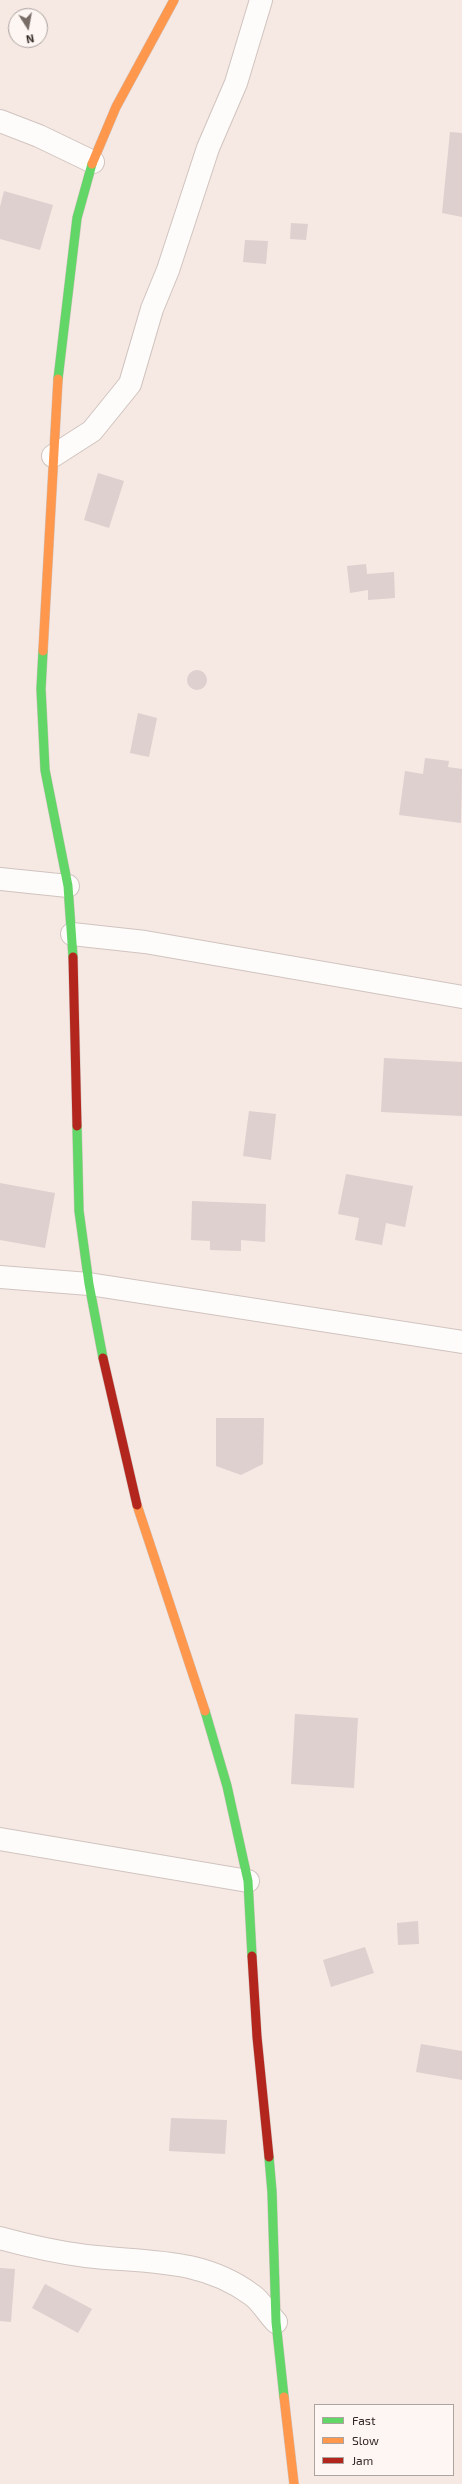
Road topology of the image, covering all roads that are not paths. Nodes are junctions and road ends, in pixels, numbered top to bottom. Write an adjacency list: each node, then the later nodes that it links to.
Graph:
1 (174, 0): 4 (street)
2 (262, 0): 5 (street)
3 (0, 121): 4 (street)
4 (93, 162): 5 (street)
5 (53, 456): 7 (street)
6 (0, 879): 7 (street)
7 (68, 886): 8 (street)
8 (72, 934): 9 (street); 11 (street)
9 (462, 997)
10 (0, 1277): 11 (street)
11 (89, 1284): 12 (street); 14 (street)
12 (462, 1342)
13 (0, 1839): 14 (street)
14 (248, 1881): 16 (street)
15 (0, 2238): 16 (street)
16 (276, 2322): 17 (street)
17 (294, 2484)

